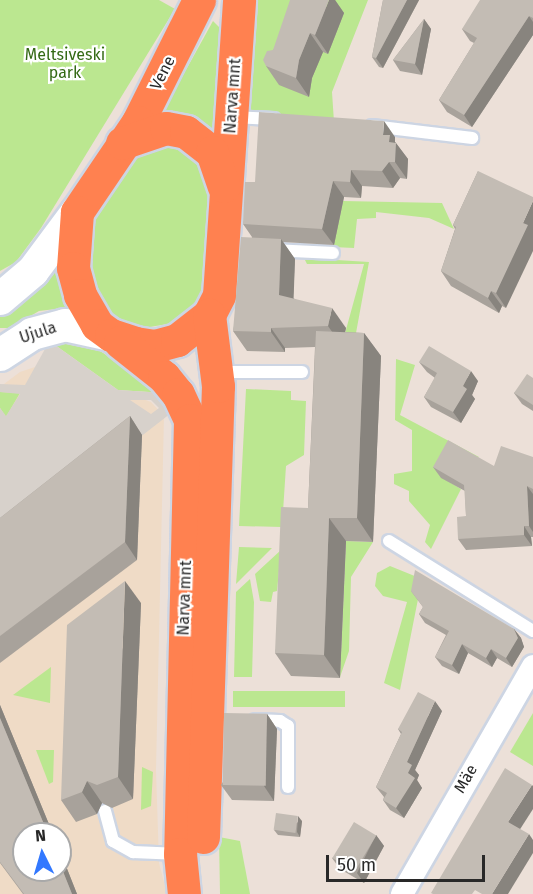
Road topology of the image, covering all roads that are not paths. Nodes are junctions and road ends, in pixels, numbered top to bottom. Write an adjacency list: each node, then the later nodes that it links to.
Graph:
1 (199, 0): 7 (highway, Vene)
2 (239, 0): 3 (highway, Narva mnt)
3 (232, 117): 4 (lane); 8 (highway, Narva mnt)
4 (290, 120)
5 (354, 124): 6 (lane)
6 (472, 138)
7 (122, 143): 8 (highway); 9 (highway)
8 (227, 193): 13 (highway)
9 (77, 212): 12 (main road); 14 (highway)
10 (257, 249): 11 (lane)
11 (333, 254)
12 (6, 291)
13 (209, 315): 14 (highway); 16 (highway, Narva mnt)
14 (111, 335): 15 (main road, Ujula); 21 (highway, Narva mnt)
15 (6, 345)
16 (215, 372): 17 (lane); 21 (highway, Narva mnt)
17 (302, 372)
18 (389, 541): 19 (lane)
19 (533, 631)
20 (533, 666): 28 (street, Mäe)
21 (204, 718): 25 (highway, Narva mnt); 27 (highway, Narva mnt)
22 (246, 720): 23 (lane)
23 (288, 787)
24 (105, 811): 25 (lane)
25 (186, 853): 26 (highway, Narva mnt)
26 (184, 894)
27 (207, 894)
28 (402, 894)

